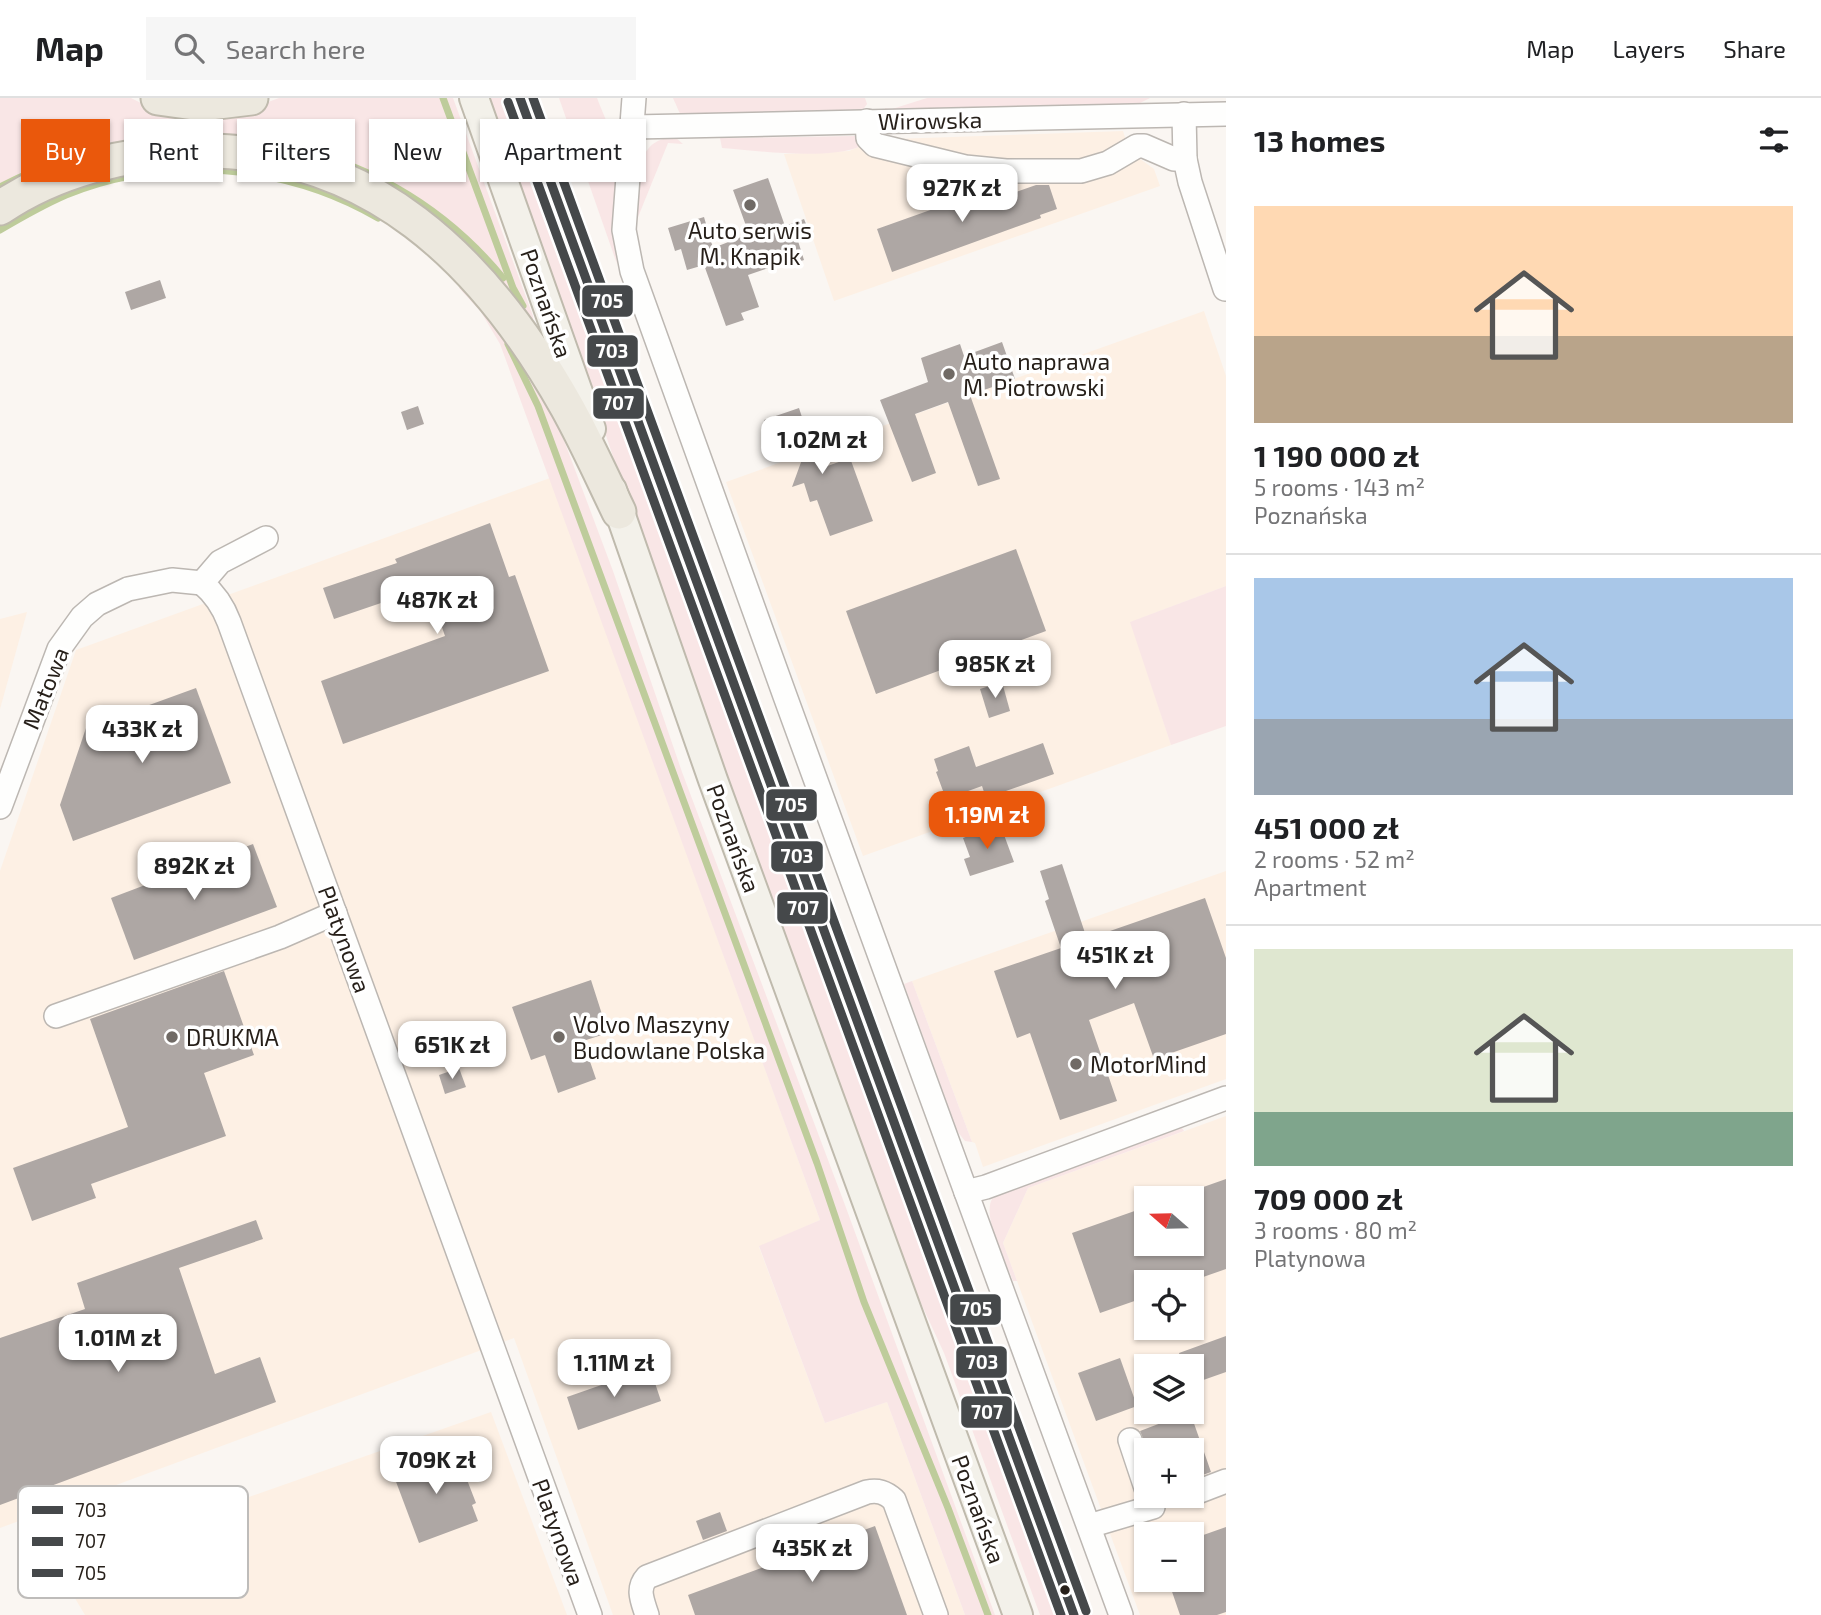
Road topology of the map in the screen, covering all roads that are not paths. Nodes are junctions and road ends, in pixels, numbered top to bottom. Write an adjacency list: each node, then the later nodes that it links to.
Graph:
1 (158, 98): 2 (highway)
2 (251, 98)
3 (474, 98): 15 (main road, Poznańska)
4 (520, 98): 33 (main road, Poznańska)
5 (634, 98): 8 (street)
6 (1171, 109): 7 (street, Wirowska); 9 (street, Wirowska); 11 (street)
7 (1226, 114)
8 (634, 119)
9 (867, 121): 10 (street, Wirowska); 11 (street)
10 (646, 127)
11 (1185, 159): 14 (street)
12 (629, 182): 22 (street)
13 (0, 208): 15 (highway)
14 (1226, 289)
15 (619, 512): 32 (main road, Poznańska)
16 (266, 538): 17 (street)
17 (202, 583): 18 (street, Matowa); 19 (street, Platynowa)
18 (0, 807)
19 (335, 913): 20 (street); 29 (street, Platynowa)
20 (56, 1016)
21 (1226, 1098): 22 (street)
22 (966, 1192): 28 (street)
23 (1130, 1440): 24 (street)
24 (1134, 1452)
25 (1226, 1481): 26 (street)
26 (1204, 1489)
27 (1134, 1504): 28 (street)
28 (1089, 1526): 34 (street)
29 (590, 1615)
30 (647, 1615): 31 (street)
31 (936, 1615)
32 (1017, 1615)
33 (1074, 1615)
34 (1121, 1615)

